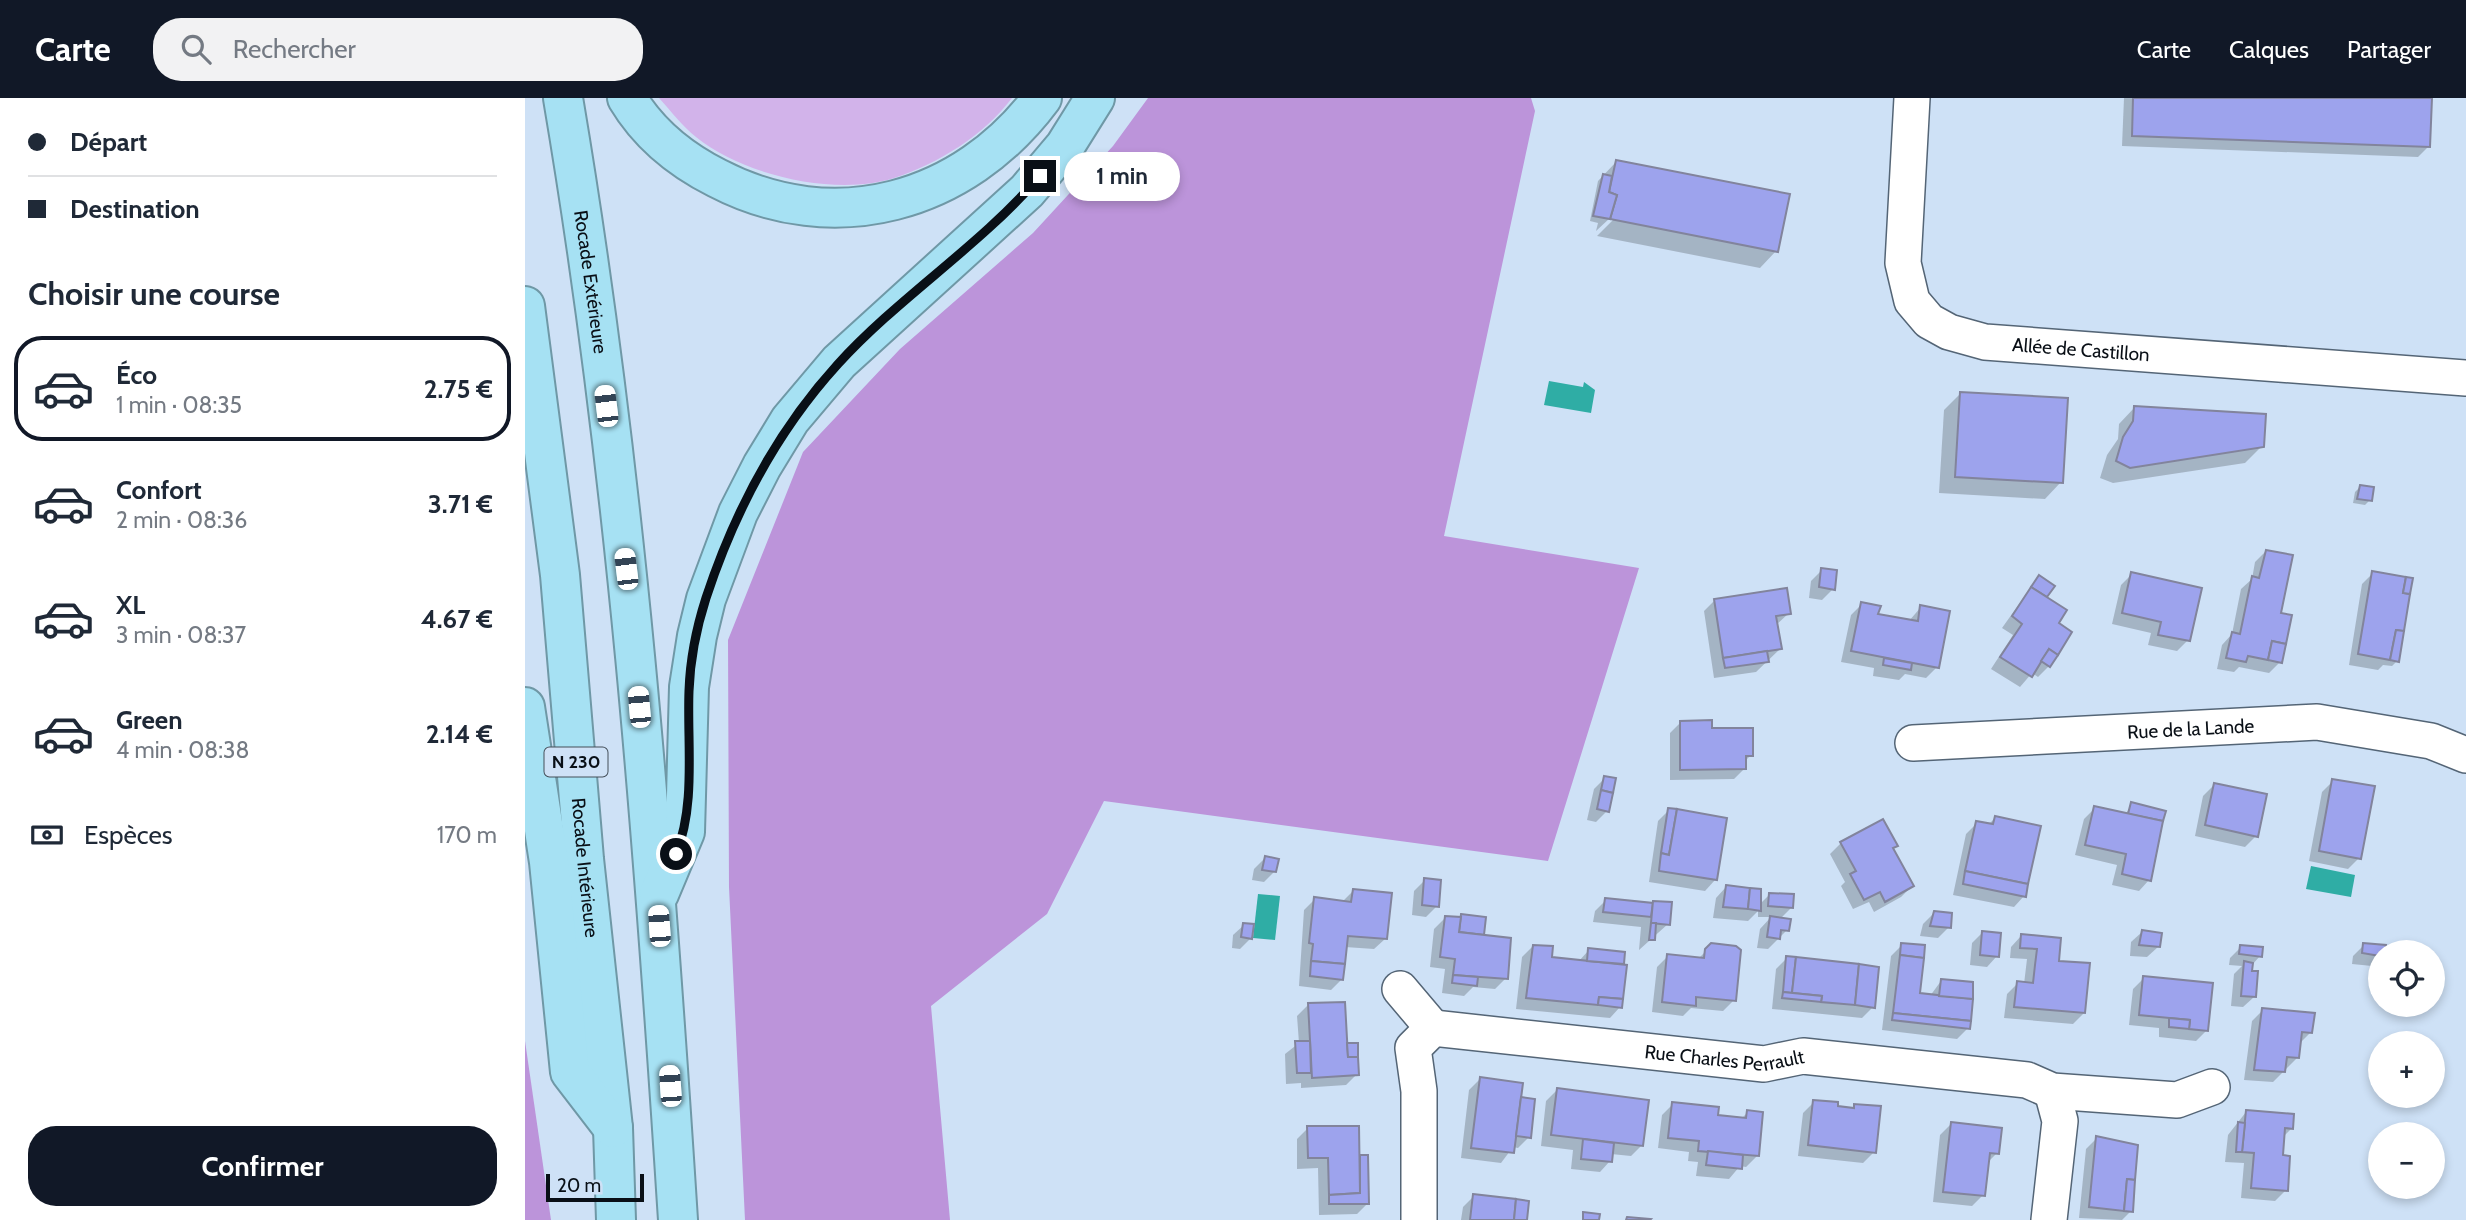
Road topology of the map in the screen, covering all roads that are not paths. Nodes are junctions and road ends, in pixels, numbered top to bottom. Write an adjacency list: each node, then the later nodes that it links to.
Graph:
1 (563, 98): 11 (highway, Rocade Extérieure)
2 (627, 98): 3 (highway)
3 (1042, 98)
4 (1095, 98): 11 (highway)
5 (1912, 98): 7 (street, Allée de Castillon)
6 (525, 306): 16 (highway, Rocade Intérieure / N 230)
7 (2466, 378)
8 (525, 707): 16 (highway)
9 (1913, 743): 10 (street, Rue de la Lande)
10 (2466, 755)
11 (657, 900): 18 (highway, Rocade Extérieure)
12 (1400, 989): 13 (street)
13 (1433, 1028): 15 (street, Rue Charles Perrault); 19 (street)
14 (2212, 1087): 15 (street, Rue Charles Perrault)
15 (2052, 1091): 20 (street)
16 (613, 1128): 17 (highway, Rocade Intérieure / N 230)
17 (616, 1220)
18 (678, 1220)
19 (1419, 1220)
20 (2049, 1220)

